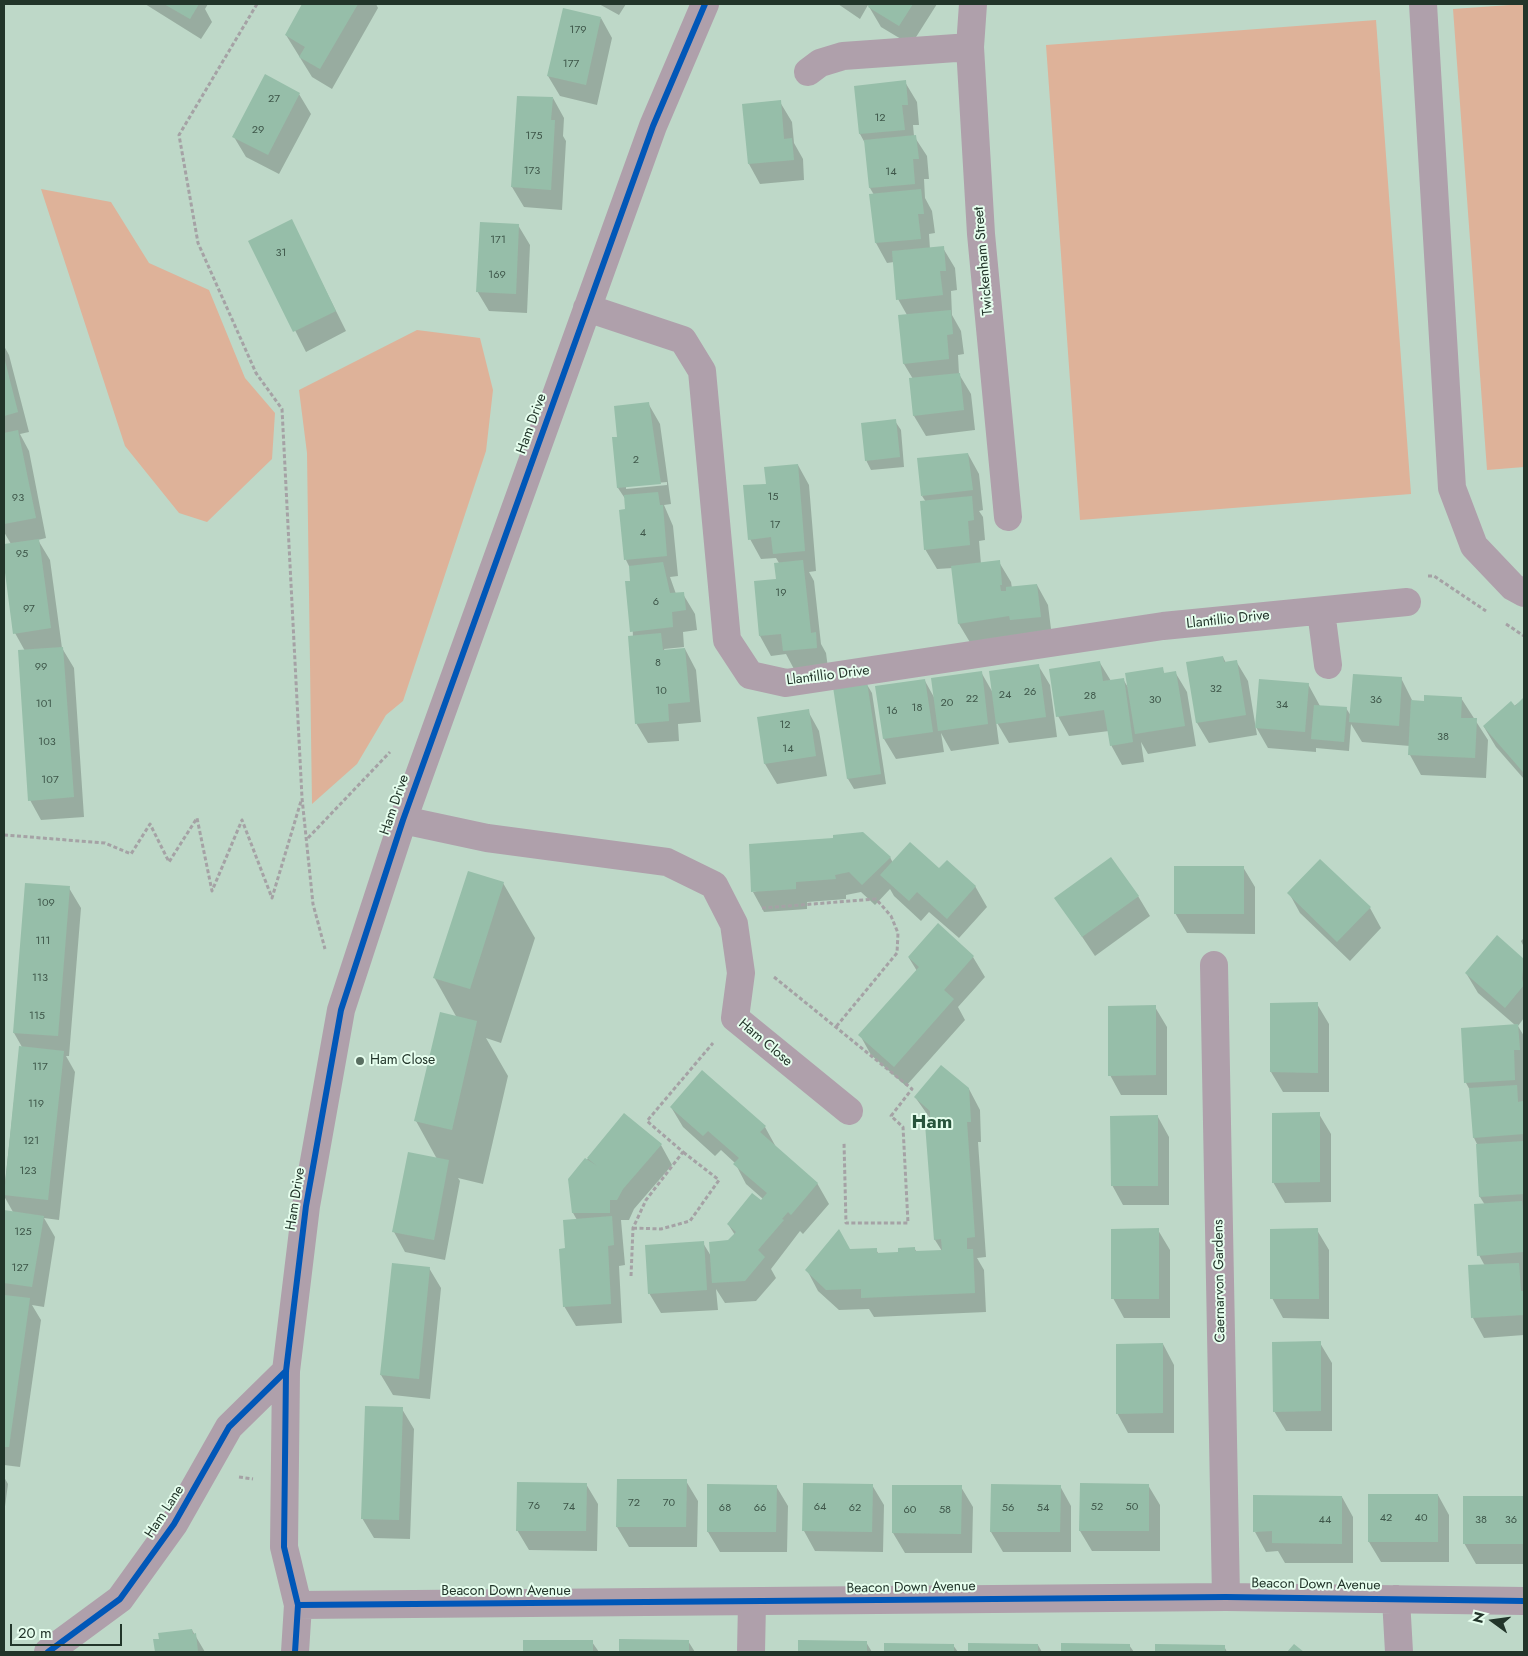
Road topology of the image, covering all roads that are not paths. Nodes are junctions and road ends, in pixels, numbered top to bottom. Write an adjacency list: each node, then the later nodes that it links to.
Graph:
1 (705, 4): 6 (street, Ham Drive)
2 (973, 4): 4 (street, Twickenham Street)
3 (1423, 4): 8 (street)
4 (970, 47): 5 (street); 7 (street, Twickenham Street)
5 (808, 72)
6 (588, 308): 10 (street, Llantillio Drive); 12 (street, Ham Drive)
7 (1008, 517)
8 (1524, 593)
9 (1407, 602): 10 (street, Llantillio Drive)
10 (1322, 611): 11 (street)
11 (1328, 665)
12 (403, 820): 14 (street, Ham Close); 15 (street, Ham Drive)
13 (1214, 965): 16 (street, Caernarvon Gardens)
14 (846, 1109)
15 (286, 1371): 20 (street, Ham Drive); 21 (street, Ham Lane)
16 (1226, 1597): 17 (street, Beacon Down Avenue); 19 (street, Beacon Down Avenue)
17 (1396, 1599): 18 (street, Beacon Down Avenue); 24 (street)
18 (1524, 1601)
19 (752, 1603): 20 (street, Beacon Down Avenue); 23 (street)
20 (298, 1606): 22 (street, Ham Drive)
21 (48, 1652)
22 (295, 1652)
23 (751, 1652)
24 (1399, 1652)

